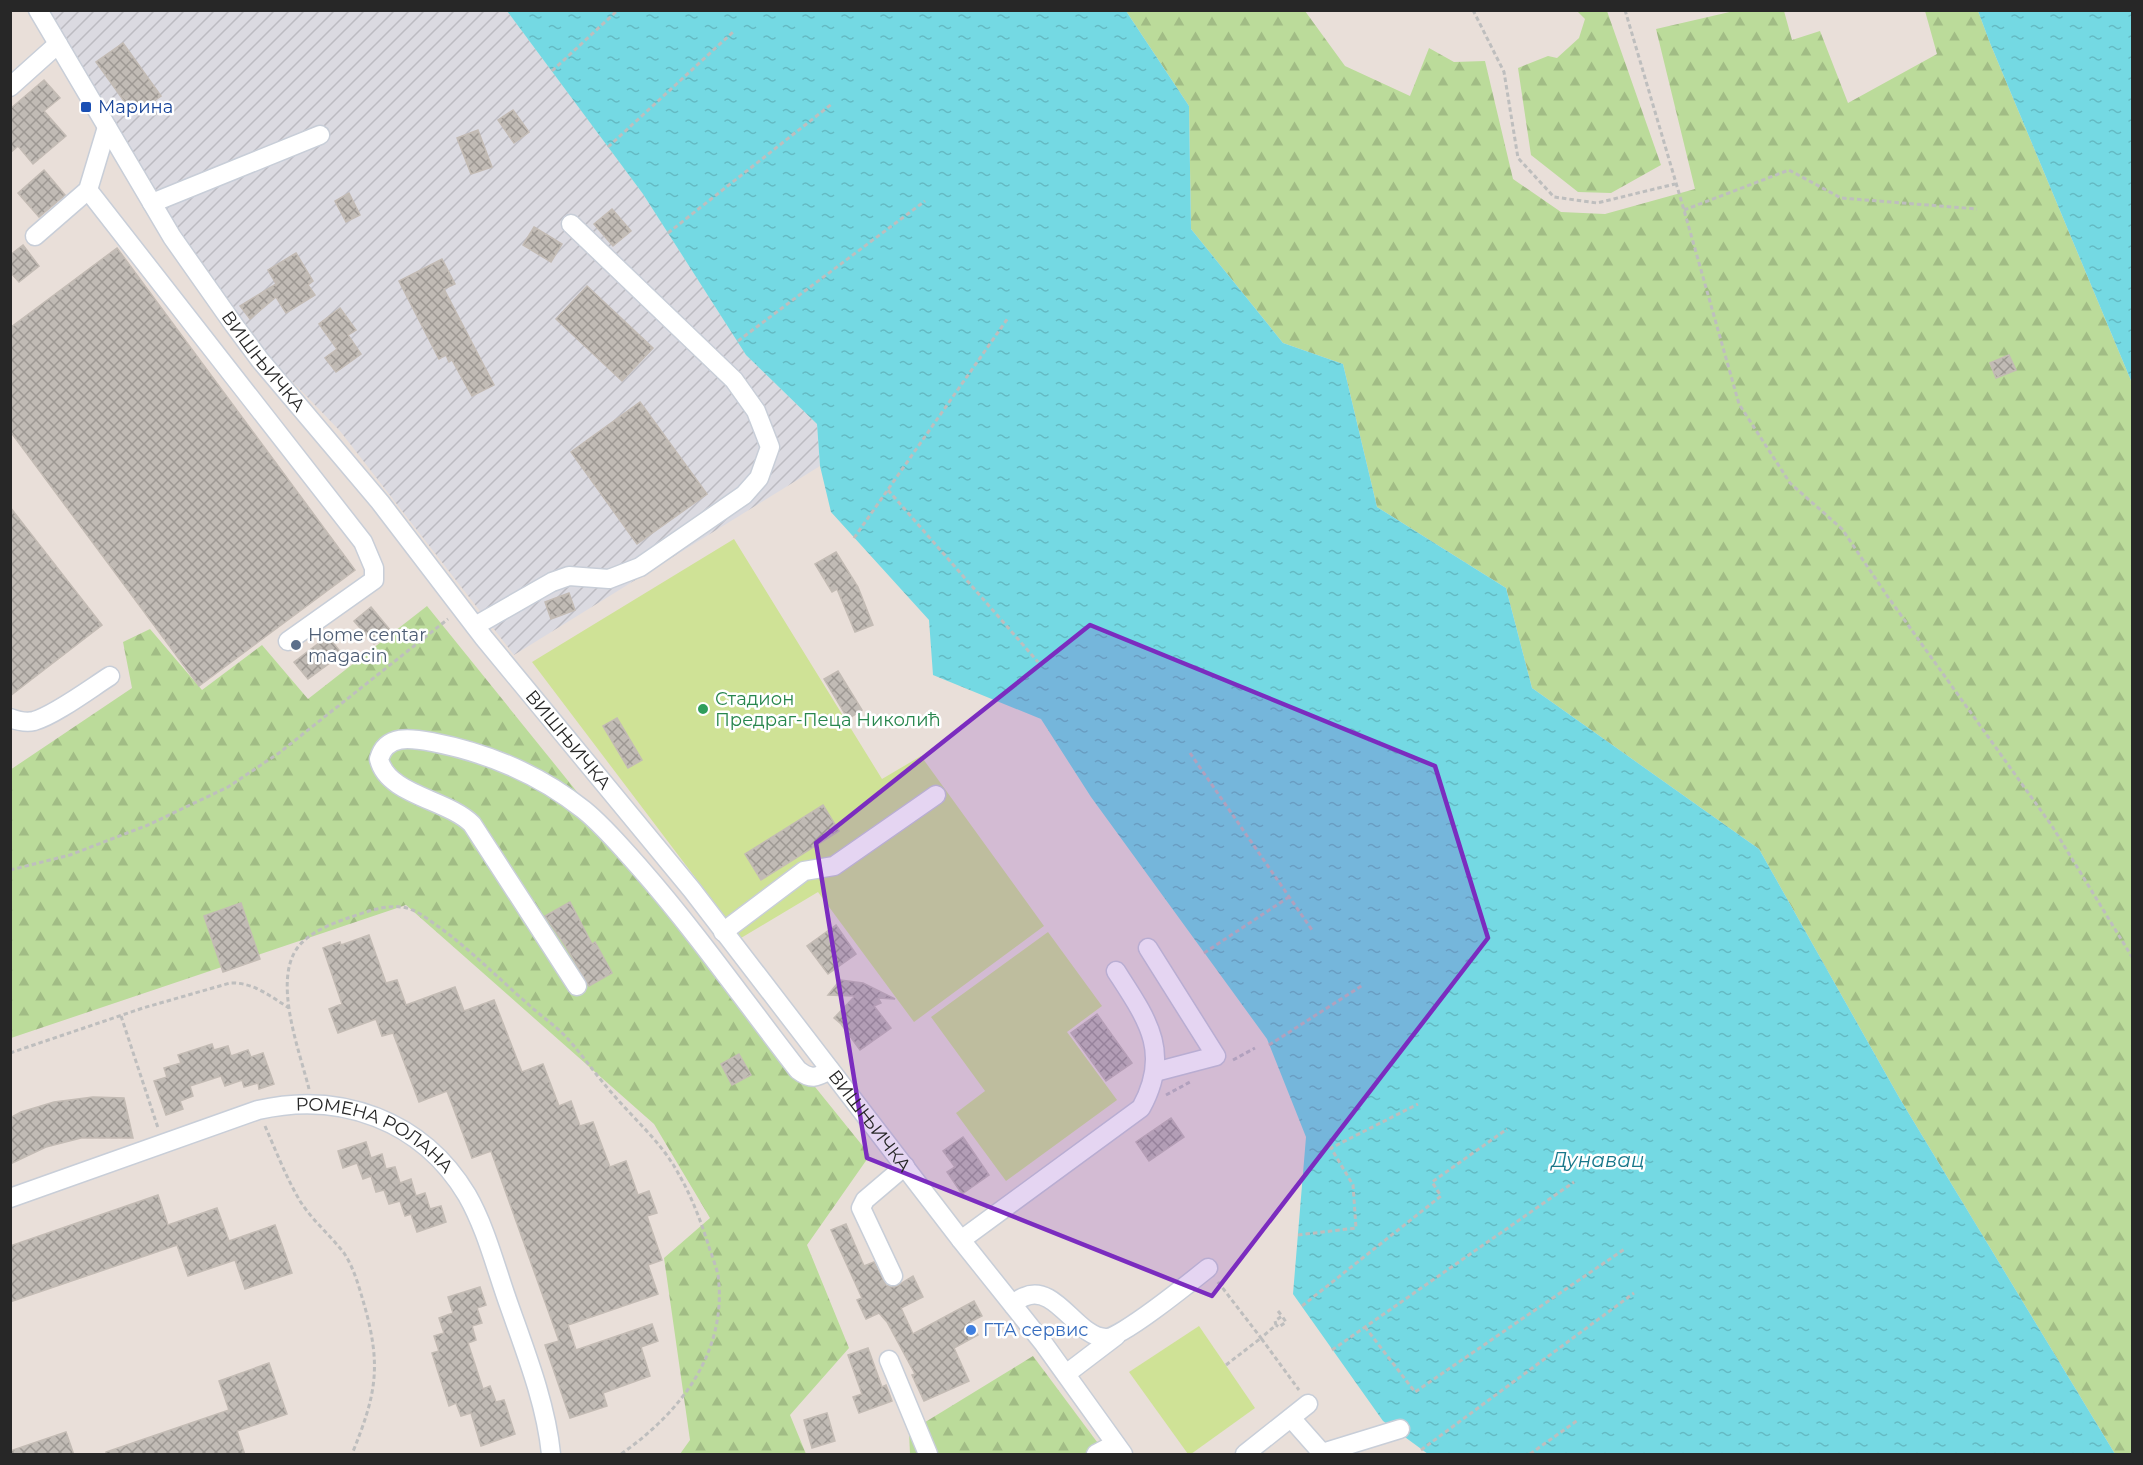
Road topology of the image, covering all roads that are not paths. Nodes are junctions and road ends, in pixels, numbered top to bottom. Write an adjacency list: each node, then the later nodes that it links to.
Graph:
1 (38, 10): 2 (street, ВИШЊИЧКА)
2 (58, 44): 3 (street); 4 (street, ВИШЊИЧКА)
3 (10, 87)
4 (107, 127): 6 (street); 7 (street, ВИШЊИЧКА)
5 (321, 135): 7 (street)
6 (88, 190): 9 (street); 11 (street)
7 (152, 203): 10 (street, ВИШЊИЧКА)
8 (572, 224): 10 (street)
9 (34, 236)
10 (475, 627): 15 (street, ВИШЊИЧКА)
11 (288, 641)
12 (110, 676): 13 (street)
13 (10, 718)
14 (936, 795): 15 (street)
15 (723, 932): 19 (street, ВИШЊИЧКА)
16 (1148, 948): 20 (street)
17 (1116, 971): 20 (street)
18 (577, 986): 19 (street)
19 (830, 1070): 21 (street, ВИШЊИЧКА)
20 (1155, 1072): 23 (street)
21 (905, 1166): 23 (street, ВИШЊИЧКА); 25 (street)
22 (10, 1198): 34 (street, РОМЕНА РОЛАНА)
23 (962, 1240): 26 (street, ВИШЊИЧКА)
24 (1208, 1268): 27 (street)
25 (893, 1276)
26 (1013, 1305): 27 (street); 29 (street, ВИШЊИЧКА)
27 (1116, 1336): 29 (street)
28 (889, 1360): 35 (street)
29 (1066, 1374): 33 (street, ВИШЊИЧКА)
30 (1308, 1404): 31 (street)
31 (1291, 1418): 32 (street); 37 (street)
32 (1400, 1429)
33 (1119, 1449): 36 (street)
34 (551, 1455)
35 (928, 1455)
36 (1096, 1455)
37 (1245, 1455)

